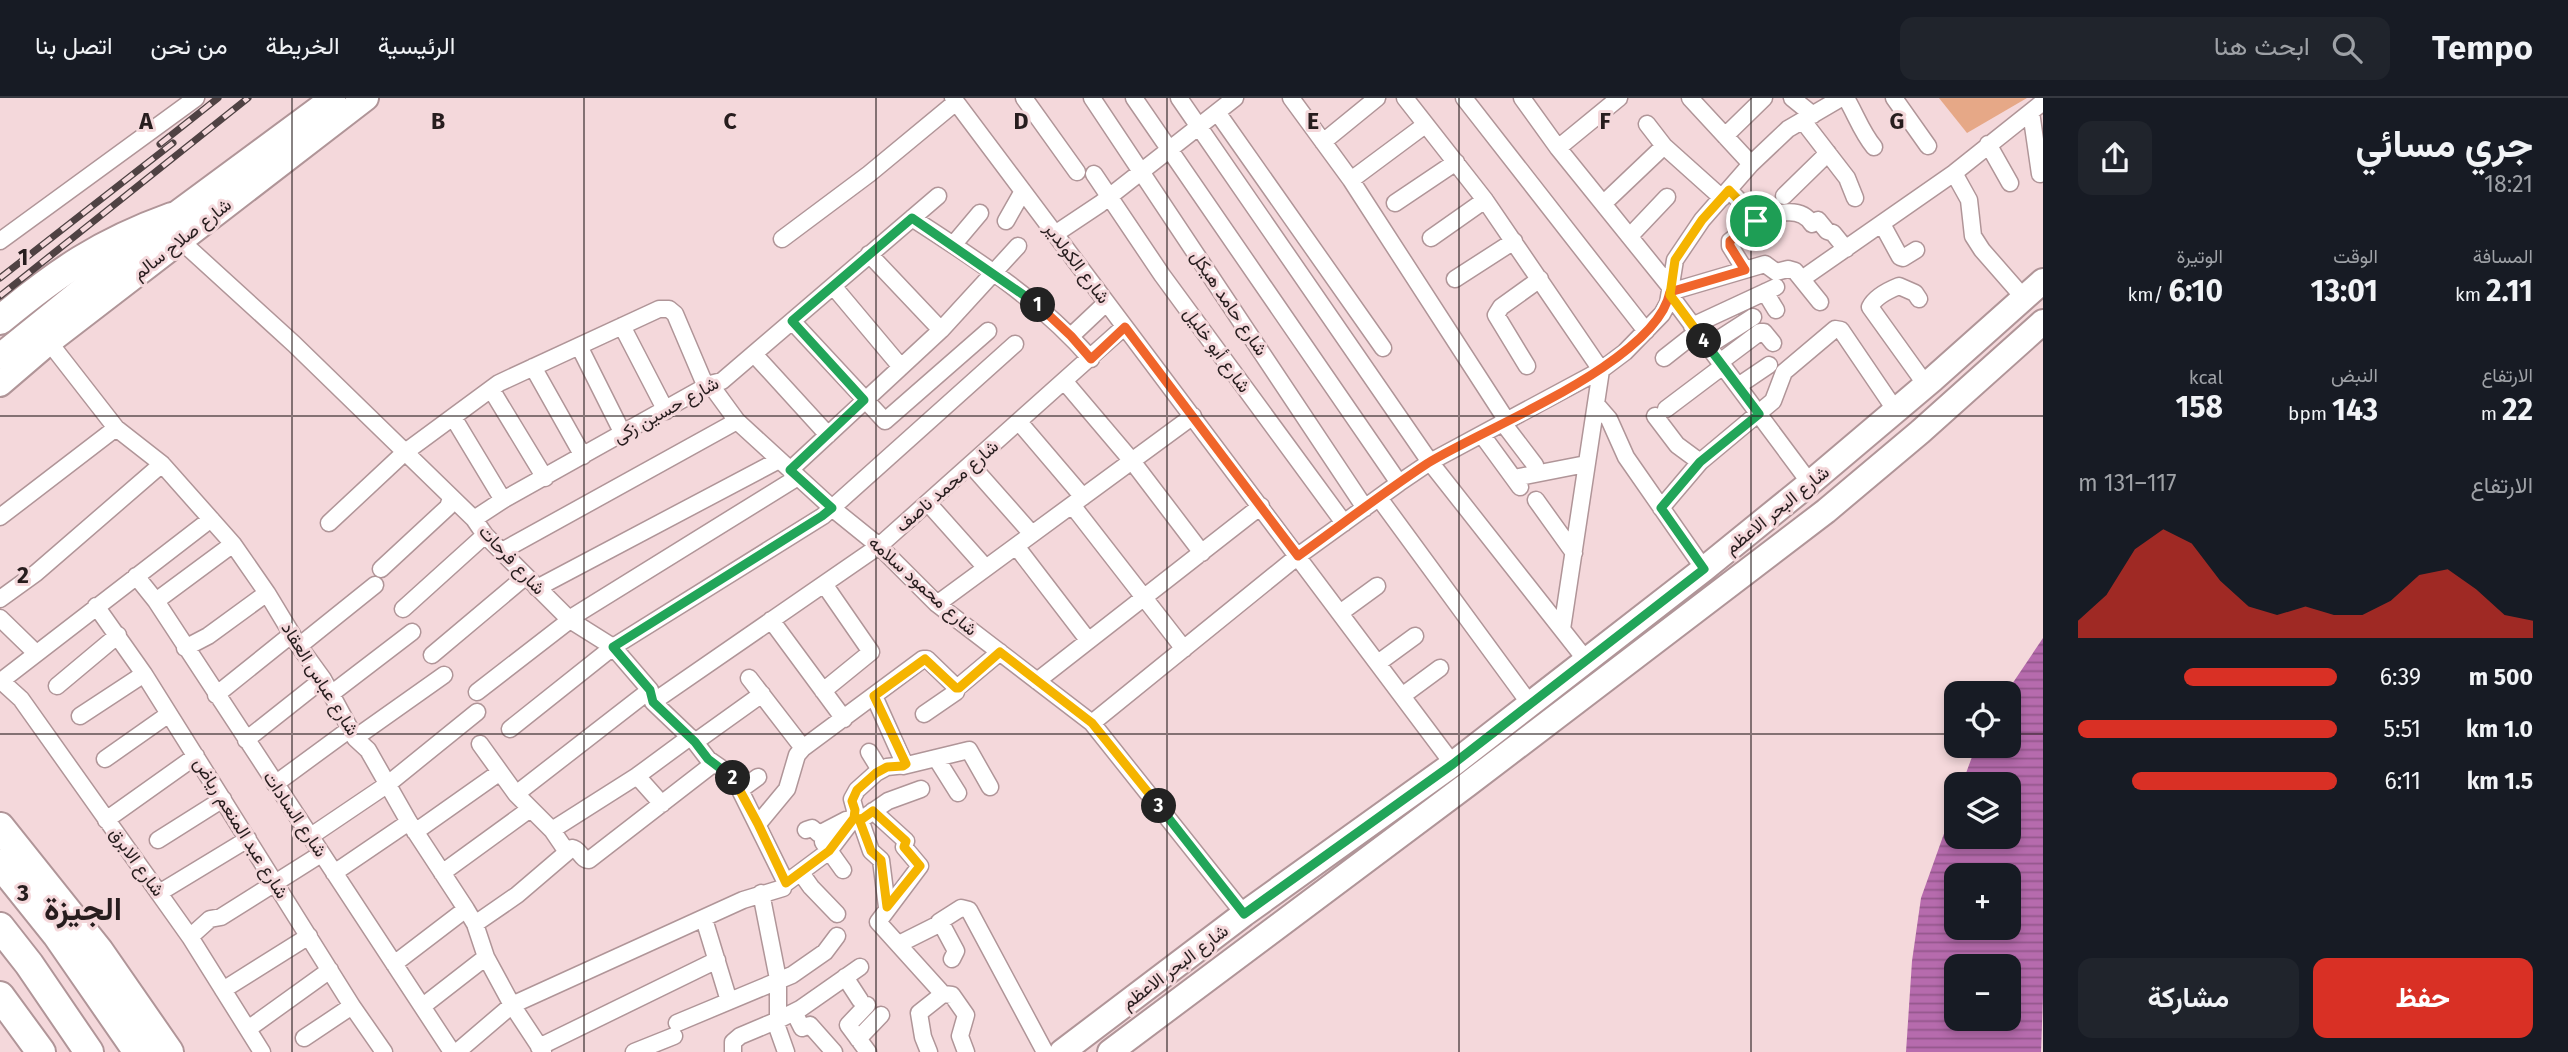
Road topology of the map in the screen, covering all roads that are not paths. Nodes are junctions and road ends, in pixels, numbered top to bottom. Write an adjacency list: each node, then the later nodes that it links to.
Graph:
1 (196, 98): 67 (street)
2 (333, 98): 62 (main road, شارع صلاح سالم)
3 (366, 98): 62 (main road, شارع صلاح سالم)
4 (1024, 98): 40 (street)
5 (1092, 98): 41 (street, شارع حامد هيكل)
6 (1133, 98): 36 (street)
7 (1179, 98): 27 (street)
8 (1235, 98): 22 (street)
9 (1377, 98): 30 (street)
10 (1405, 98): 26 (street)
11 (1465, 98): 96 (street)
12 (1522, 98): 35 (street)
13 (1619, 98): 23 (street)
14 (1764, 98): 29 (street)
15 (1792, 98): 24 (street)
16 (1844, 98): 24 (street); 34 (street)
17 (1894, 98): 33 (street)
18 (954, 100): 47 (street, شارع الكولدير); 66 (street)
19 (1296, 100): 30 (street)
20 (1698, 101): 29 (street)
21 (2037, 107): 31 (street); 44 (street)
22 (1217, 112): 27 (street); 103 (street)
23 (1595, 118): 28 (street); 35 (street)
24 (1808, 118): 37 (street); 39 (street)
25 (1647, 124): 32 (street)
26 (1425, 125): 38 (street); 45 (street)
27 (1200, 127): 36 (street); 137 (street)
28 (1606, 131)
29 (1725, 136): 39 (street)
30 (1323, 142): 45 (street)
31 (1988, 144): 42 (street); 46 (street)
32 (1664, 146): 48 (street); 56 (street)
33 (1928, 146)
34 (1874, 147)
35 (1558, 148): 56 (street)
36 (1170, 151): 41 (street); 145 (street)
37 (1828, 153): 50 (street); 53 (street)
38 (1456, 162): 54 (street); 55 (street)
39 (1751, 164): 48 (street)
40 (1077, 172)
41 (1141, 172): 51 (street); 155 (street, شارع حامد هيكل)
42 (1954, 173): 61 (street); 82 (street)
43 (1094, 174): 51 (street, شارع أبو خليل)
44 (2040, 174)
45 (1351, 180): 129 (street)
46 (2010, 183)
47 (1023, 191): 59 (street); 63 (street, شارع الكولدير)
48 (1725, 194): 60 (street); 81 (street)
49 (938, 196): 58 (street, شارع حسين زكى)
50 (1784, 196)
51 (1110, 197): 63 (street); 161 (street, شارع أبو خليل)
52 (1667, 197): 64 (street)
53 (1855, 198)
54 (1485, 200): 65 (street); 68 (street)
55 (1395, 203)
56 (1604, 204): 64 (street)
57 (980, 213): 69 (street)
58 (912, 218): 69 (street); 73 (street, شارع حسين زكى)
59 (1006, 221)
60 (1756, 221): 71 (street); 74 (street)
61 (1882, 224): 71 (street); 72 (street)
62 (176, 229): 88 (highway); 98 (main road, شارع صلاح سالم); 105 (main road, شارع صلاح سالم); 134 (street, شارع فرحات)
63 (1055, 234): 85 (street, شارع الكولدير)
64 (1630, 236): 81 (street)
65 (1431, 238)
66 (782, 239)
67 (0, 241)
68 (1514, 241): 77 (street); 78 (street)
69 (953, 245): 75 (street)
70 (1018, 246): 75 (street)
71 (1846, 248): 76 (street)
72 (1916, 250)
73 (869, 254): 80 (street, شارع حسين زكى); 94 (street)
74 (1745, 270): 81 (street); 84 (street)
75 (995, 274): 94 (street); 97 (street)
76 (1809, 274)
77 (1455, 279)
78 (1540, 279): 110 (street); 113 (street)
79 (2043, 281): 82 (main road, شارع البحر الاعظم)
80 (833, 286): 89 (street, شارع حسين زكى); 112 (street)
81 (1670, 292): 93 (street); 96 (street)
82 (2024, 298): 118 (main road, شارع البحر الاعظم)
83 (1919, 299): 118 (street)
84 (1820, 302)
85 (1106, 303): 92 (street, شارع الكولدير); 97 (street)
86 (1776, 310): 93 (street)
87 (1753, 317): 102 (street)
88 (0, 320)
89 (792, 321): 104 (street, شارع حسين زكى); 120 (street)
90 (2043, 323): 326 (main road, شارع البحر الاعظم)
91 (622, 326): 101 (street); 116 (street, شارع محمود سلامه); 122 (street)
92 (1125, 327): 107 (street, شارع محمد ناصف); 125 (street, شارع الكولدير)
93 (1695, 329): 102 (street); 106 (street)
94 (941, 330): 112 (street)
95 (988, 331): 120 (street)
96 (1646, 331): 113 (street)
97 (1071, 336): 107 (street)
98 (49, 342): 115 (main road, شارع صلاح سالم); 130 (street, شارع عباس العقاد)
99 (1773, 343): 108 (street)
100 (1015, 344): 154 (street)
101 (579, 346): 111 (street); 131 (street)
102 (1708, 346): 108 (street)
103 (1383, 348)
104 (754, 354): 116 (street, شارع حسين زكى); 132 (street)
105 (0, 356)
106 (1664, 358)
107 (1091, 359): 114 (street, شارع محمد ناصف)
108 (1721, 364): 117 (street); 138 (street)
109 (1769, 365): 117 (street)
110 (1527, 366)
111 (533, 367): 119 (street); 135 (street)
112 (901, 367): 120 (street)
113 (1601, 370): 121 (street); 129 (street)
114 (1065, 382): 128 (street, شارع محمد ناصف); 136 (street)
115 (0, 384)
116 (708, 386): 122 (street, شارع حسين زكى); 127 (street, شارع محمود سلامه)
117 (1738, 386): 124 (street)
118 (1926, 386): 123 (main road, شارع البحر الاعظم)
119 (491, 389): 126 (street); 144 (street)
120 (864, 400): 132 (street)
121 (1596, 404): 140 (street); 156 (street)
122 (666, 411): 131 (street, شارع حسين زكى)
123 (1896, 411): 124 (street); 146 (main road, شارع البحر الاعظم)
124 (1759, 414): 138 (street); 146 (street)
125 (1193, 416): 136 (street); 153 (street, شارع الكولدير)
126 (453, 417): 134 (street); 149 (street)
127 (737, 421): 143 (street, شارع محمود سلامه); 167 (street)
128 (1019, 422): 141 (street, شارع محمد ناصف); 151 (street)
129 (1505, 422): 133 (street); 142 (street)
130 (117, 428): 139 (street, شارع عباس العقاد); 157 (street)
131 (623, 434): 135 (street, شارع حسين زكى)
132 (828, 435): 143 (street)
133 (1482, 435): 137 (street); 140 (street)
134 (404, 453): 147 (street, شارع فرحات); 160 (street)
135 (583, 456): 144 (street, شارع حسين زكى)
136 (1132, 461): 151 (street); 168 (street)
137 (1430, 462): 145 (street); 190 (street)
138 (1700, 462): 156 (street)
139 (162, 464): 158 (street, شارع عباس العقاد); 181 (street)
140 (1586, 464): 169 (street)
141 (971, 465): 152 (street, شارع محمد ناصف); 162 (street)
142 (1535, 466)
143 (789, 469): 154 (street, شارع محمود سلامه); 175 (street); 188 (street)
144 (545, 478): 149 (street, شارع حسين زكى)
145 (1399, 483): 148 (street)
146 (1810, 483): 173 (main road, شارع البحر الاعظم)
147 (451, 498): 159 (street, شارع فرحات); 172 (street)
148 (1379, 498): 155 (street); 221 (street)
149 (503, 500): 159 (street, شارع حسين زكى)
150 (1535, 500): 169 (street)
151 (1078, 501): 162 (street); 180 (street)
152 (928, 503): 165 (street, شارع محمد ناصف); 171 (street)
153 (1261, 506): 168 (street); 170 (street, شارع الكولدير)
154 (832, 508): 165 (street, شارع محمود سلامه); 196 (street)
155 (1365, 508): 161 (street)
156 (1661, 508): 173 (street)
157 (0, 517)
158 (211, 519): 164 (street, شارع عباس العقاد); 174 (street)
159 (474, 519): 163 (street, شارع فرحات)
160 (329, 523)
161 (1344, 523): 170 (street)
162 (1032, 534): 166 (street)
163 (485, 535): 167 (street, شارع فرحات); 185 (street)
164 (233, 544): 179 (street, شارع عباس العقاد); 182 (street)
165 (878, 546): 176 (street, شارع محمد ناصف); 183 (street, شارع محمود سلامه)
166 (1016, 546): 171 (street); 195 (street)
167 (502, 551): 175 (street, شارع فرحات)
168 (1202, 553): 180 (street)
169 (1574, 553): 190 (street)
170 (1298, 556): 186 (street, شارع الكولدير); 198 (street)
171 (986, 568): 183 (street)
172 (382, 569)
173 (1704, 569): 202 (main road, شارع البحر الاعظم)
174 (136, 576): 182 (street, شارع السادات); 184 (street)
175 (532, 582): 188 (street, شارع فرحات); 201 (street)
176 (824, 584): 189 (street, شارع محمد ناصف); 213 (street)
177 (375, 585): 194 (street)
178 (1377, 586): 186 (street)
179 (267, 593): 194 (street, شارع عباس العقاد); 197 (street)
180 (1145, 597): 195 (street); 198 (street)
181 (0, 599)
182 (156, 601): 197 (street, شارع السادات)
183 (937, 604): 199 (street, شارع محمود سلامه)
184 (96, 606): 192 (street, شارع عبد المنعم رياض); 200 (street)
185 (403, 609)
186 (1340, 613): 203 (street, شارع الكولدير)
187 (0, 618): 200 (street)
188 (570, 620): 196 (street, شارع فرحات); 214 (street)
189 (771, 620): 213 (street); 218 (street, شارع محمد ناصف)
190 (1562, 629): 202 (street)
191 (412, 632): 215 (street)
192 (118, 635): 205 (street, شارع عبد المنعم رياض); 211 (street)
193 (1415, 636): 203 (street)
194 (296, 640): 208 (street, شارع عباس العقاد); 217 (street)
195 (1088, 640): 210 (street)
196 (613, 647): 218 (street, شارع فرحات); 228 (street)
197 (186, 648): 217 (street, شارع السادات)
198 (1184, 649): 227 (street)
199 (1000, 652): 210 (street, شارع محمود سلامه); 212 (street)
200 (36, 653): 209 (street)
201 (432, 655)
202 (1586, 660): 221 (main road, شارع البحر الاعظم)
203 (1378, 663): 220 (street, شارع الكولدير)
204 (1440, 668): 220 (street)
205 (144, 674): 223 (street, شارع عبد المنعم رياض); 225 (street)
206 (444, 675): 229 (street)
207 (749, 678): 216 (street)
208 (323, 679): 215 (street, شارع عباس العقاد); 231 (street)
209 (1, 680): 257 (street, شارع الابرق)
210 (1037, 681): 227 (street, شارع محمود سلامه)
211 (57, 686)
212 (957, 688): 219 (street); 224 (street)
213 (823, 691): 226 (street)
214 (477, 692)
215 (331, 694): 229 (street, شارع عباس العقاد)
216 (762, 694): 230 (street); 233 (street)
217 (216, 695): 231 (street, شارع السادات)
218 (652, 696): 230 (street, شارع فرحات); 251 (street, شارع محمد ناصف)
219 (874, 696): 226 (street); 240 (street)
220 (1402, 696): 239 (street, شارع الكولدير)
221 (1530, 704): 239 (main road, شارع البحر الاعظم)
222 (477, 712): 246 (street)
223 (169, 714): 235 (street, شارع عبد المنعم رياض); 237 (street)
224 (924, 714)
225 (80, 716)
226 (844, 719): 233 (street)
227 (1092, 723): 280 (street, شارع محمود سلامه)
228 (510, 729)
229 (353, 733): 245 (street); 246 (street, شارع عباس العقاد)
230 (692, 739): 238 (street, شارع فرحات); 243 (street)
231 (246, 740): 245 (street, شارع السادات)
232 (480, 744): 242 (street)
233 (803, 748): 258 (street)
234 (869, 752): 241 (street)
235 (196, 756): 252 (street, شارع عبد المنعم رياض); 257 (street)
236 (936, 758): 240 (street); 247 (street); 250 (street)
237 (105, 759)
238 (713, 764): 249 (street, شارع فرحات); 254 (street)
239 (1453, 764): 280 (main road, شارع البحر الاعظم)
240 (903, 766): 241 (street)
241 (880, 770): 256 (street)
242 (500, 772): 251 (street); 260 (street)
243 (637, 776): 254 (street); 261 (street)
244 (758, 776): 249 (street)
245 (275, 784): 262 (street, شارع السادات)
246 (388, 784): 260 (street, شارع عباس العقاد); 262 (street)
247 (990, 787)
248 (921, 789): 256 (street)
249 (740, 790): 258 (street, شارع فرحات)
250 (958, 793)
251 (516, 794): 255 (street)
252 (223, 799): 263 (street, شارع عبد المنعم رياض); 264 (street)
253 (907, 801): 256 (street)
254 (662, 804): 266 (street)
255 (530, 809): 261 (street); 271 (street)
256 (867, 816): 265 (street); 265 (street); 277 (street); 277 (street)
257 (106, 820): 275 (street, شارع الابرق)
258 (758, 824): 273 (street, شارع فرحات)
259 (0, 827): 315 (highway)
260 (412, 827): 270 (street); 271 (street, شارع عباس العقاد)
261 (552, 830): 266 (street)
262 (311, 836): 267 (street, شارع السادات)
263 (248, 839): 274 (street, شارع عبد المنعم رياض); 275 (street)
264 (159, 840)
265 (829, 851): 269 (street); 272 (street)
266 (567, 852): 283 (street)
267 (321, 853): 270 (street, شارع السادات); 274 (street)
268 (0, 864): 314 (highway)
269 (843, 870)
270 (334, 873): 292 (street, شارع السادات)
271 (442, 873): 278 (street, شارع عباس العقاد)
272 (801, 873): 273 (street); 279 (street)
273 (786, 883): 276 (street)
274 (276, 884): 285 (street, شارع عبد المنعم رياض); 287 (street)
275 (159, 893): 287 (street, شارع الابرق)
276 (761, 893): 281 (street); 296 (street)
277 (887, 907): 288 (street)
278 (466, 909): 283 (street, شارع عباس العقاد); 292 (street)
279 (837, 914)
280 (1244, 914): 325 (main road, شارع البحر الاعظم)
281 (704, 919): 291 (street); 301 (street)
282 (939, 922): 288 (street); 290 (street); 324 (street)
283 (475, 925): 289 (street, شارع عباس العقاد)
284 (0, 927): 313 (highway)
285 (309, 936): 294 (street, شارع عبد المنعم رياض); 297 (street)
286 (838, 936): 296 (street)
287 (190, 937): 297 (street, شارع الابرق)
288 (899, 944): 298 (street)
289 (486, 957): 301 (street, شارع عباس العقاد); 303 (street)
290 (952, 959)
291 (717, 960): 300 (street); 310 (street)
292 (394, 964): 303 (street, شارع السادات)
293 (860, 967): 295 (street)
294 (330, 970): 302 (street, شارع عبد المنعم رياض); 307 (street)
295 (845, 977): 304 (street); 309 (street)
296 (778, 979): 300 (street); 306 (street)
297 (223, 990): 307 (street, شارع الابرق)
298 (943, 994): 322 (street); 323 (street)
299 (0, 996): 312 (highway)
300 (729, 1001): 318 (street)
301 (512, 1005): 310 (street, شارع عباس العقاد); 317 (street)
302 (352, 1006): 308 (street); 311 (street, شارع عبد المنعم رياض)
303 (423, 1006): 317 (street, شارع السادات)
304 (794, 1012): 306 (street); 321 (street)
305 (881, 1015): 309 (street)
306 (777, 1021): 319 (street); 320 (street)
307 (248, 1029): 316 (street, شارع الابرق)
308 (304, 1038)
309 (863, 1045)
310 (541, 1049)
311 (378, 1050)
312 (41, 1052)
313 (89, 1052)
314 (138, 1052)
315 (169, 1052)
316 (262, 1052)
317 (455, 1052)
318 (634, 1052)
319 (733, 1052)
320 (786, 1052)
321 (834, 1052)
322 (929, 1052)
323 (966, 1052)
324 (1045, 1052)
325 (1062, 1052)
326 (1110, 1052)

